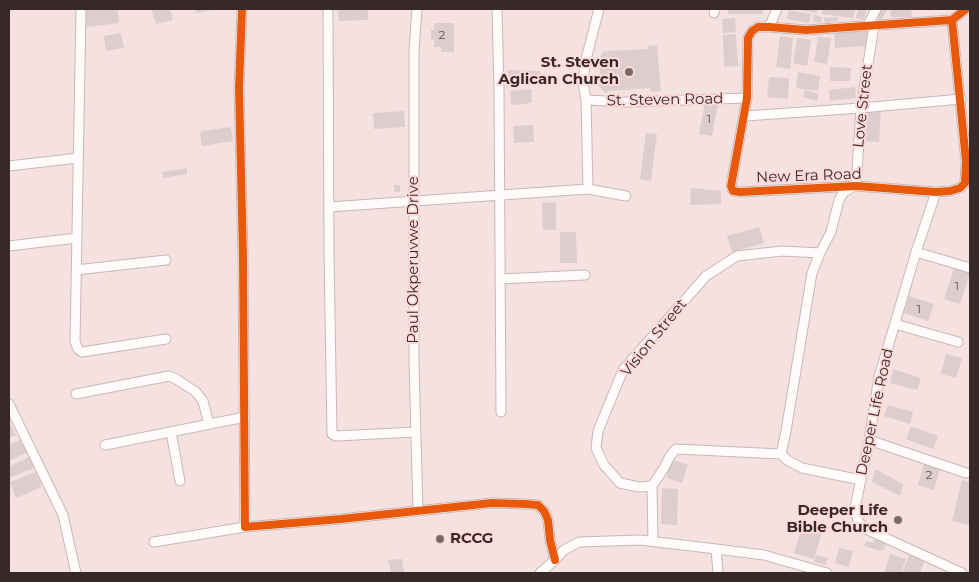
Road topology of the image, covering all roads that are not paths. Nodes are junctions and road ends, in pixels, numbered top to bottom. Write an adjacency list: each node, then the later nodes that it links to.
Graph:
1 (81, 9): 18 (street)
2 (242, 9): 42 (street)
3 (328, 9): 26 (street)
4 (418, 9): 25 (street, Paul Okperuvwe Drive)
5 (497, 9): 23 (street)
6 (599, 9): 15 (street, St. Steven Road)
7 (777, 9): 12 (street)
8 (876, 9): 11 (street, Love Street)
9 (966, 9): 10 (street)
10 (952, 20): 11 (street); 14 (street, New Era Road)
11 (871, 25): 12 (street); 16 (street, Love Street)
12 (769, 27): 13 (street, New Era Road)
13 (747, 98): 15 (street, St. Steven Road); 17 (street, New Era Road)
14 (961, 98): 16 (street); 22 (street, New Era Road)
15 (586, 100): 21 (street)
16 (861, 108): 17 (street); 20 (street, Love Street)
17 (745, 116): 20 (street, New Era Road)
18 (78, 158): 19 (street); 27 (street)
19 (9, 166)
20 (856, 186): 22 (street, New Era Road); 30 (street)
21 (588, 190): 23 (street); 24 (street)
22 (936, 192): 29 (street, Deeper Life Road)
23 (499, 195): 25 (street); 35 (street)
24 (626, 196)
25 (415, 200): 26 (street); 45 (street, Paul Okperuvwe Drive)
26 (329, 207): 45 (street)
27 (77, 238): 28 (street); 33 (street)
28 (9, 246)
29 (916, 252): 32 (street); 36 (street, Deeper Life Road)
30 (820, 253): 48 (street); 52 (street, Vision Street)
31 (166, 260): 33 (street)
32 (970, 268)
33 (76, 270): 37 (street)
34 (585, 275): 35 (street)
35 (500, 279): 41 (street)
36 (895, 324): 38 (street); 46 (street, Deeper Life Road)
37 (166, 339)
38 (958, 342)
39 (76, 394): 43 (street)
40 (9, 404): 59 (street)
41 (501, 412)
42 (245, 417): 43 (street); 54 (street)
43 (209, 424): 44 (street)
44 (171, 432): 47 (street); 51 (street)
45 (415, 432): 53 (street, Paul Okperuvwe Drive)
46 (869, 440): 49 (street); 50 (street, Deeper Life Road)
47 (105, 445)
48 (780, 454): 50 (street); 52 (street)
49 (966, 473)
50 (861, 480): 63 (street, Deeper Life Road)
51 (180, 481)
52 (652, 486): 55 (street)
53 (418, 511): 54 (street); 58 (street)
54 (245, 527): 56 (street)
55 (653, 541): 57 (street); 58 (street)
56 (154, 542)
57 (716, 548): 61 (street); 62 (street)
58 (555, 560): 60 (street)
59 (76, 573)
60 (540, 573)
61 (718, 573)
62 (827, 573)
63 (962, 573)

